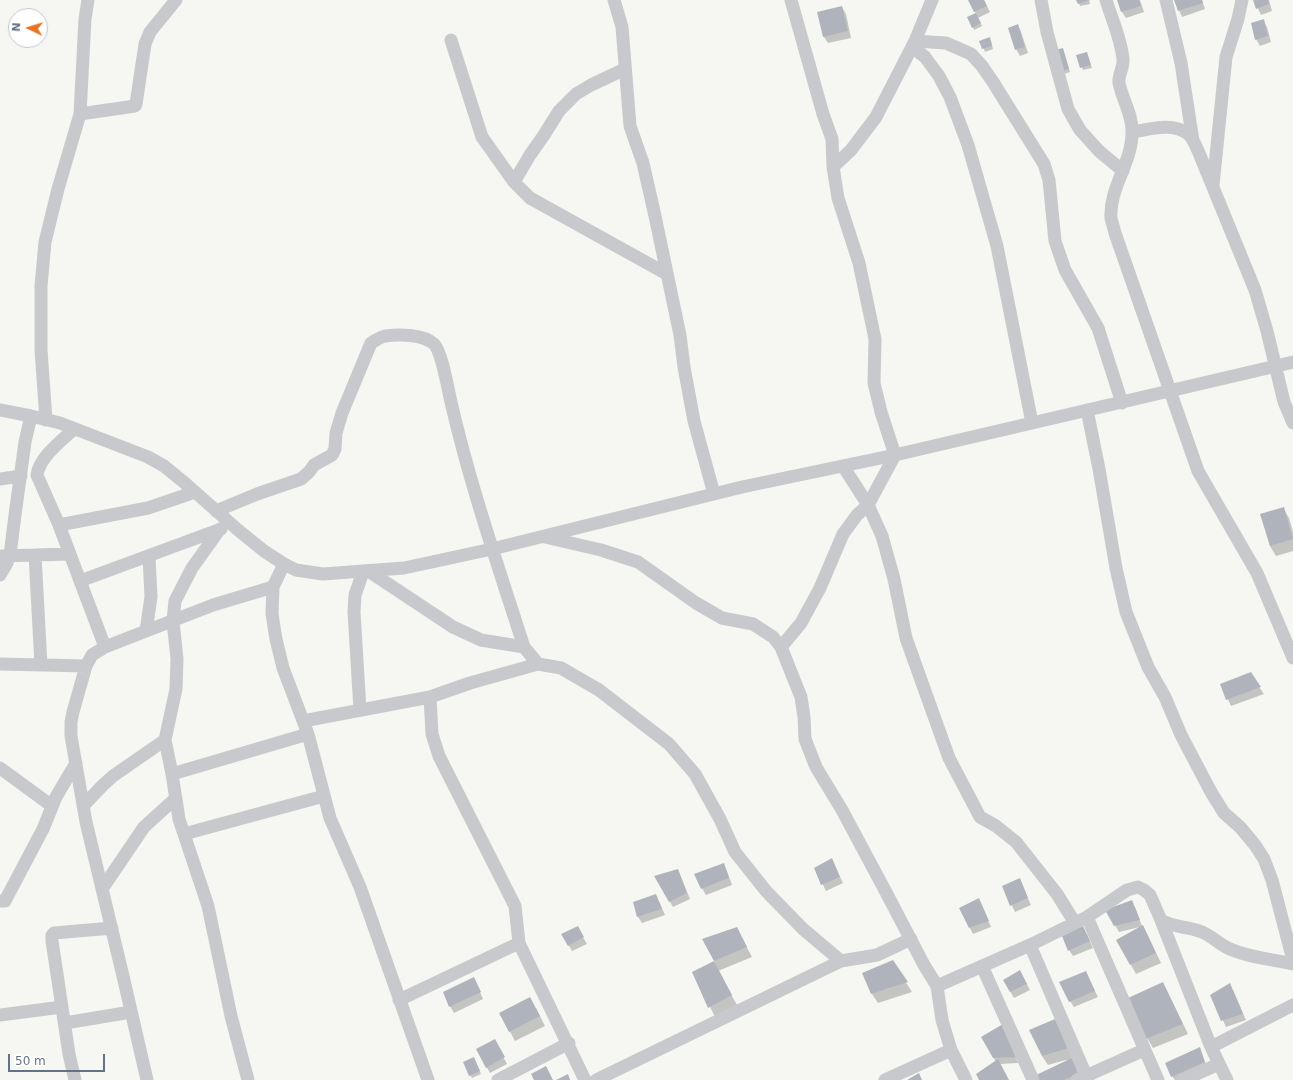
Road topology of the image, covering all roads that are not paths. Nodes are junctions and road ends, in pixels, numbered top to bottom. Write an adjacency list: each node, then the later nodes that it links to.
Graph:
1 (88, 0): 13 (street)
2 (176, 0): 13 (street)
3 (791, 0): 16 (street)
4 (1041, 0): 17 (street)
5 (1106, 0): 14 (street)
6 (1166, 0): 15 (street)
7 (1242, 0): 19 (street)
8 (930, 1): 11 (street)
9 (619, 2): 12 (street)
10 (451, 40): 18 (street)
11 (914, 44): 16 (street); 24 (street); 29 (street)
12 (625, 69): 18 (street); 20 (street)
13 (80, 114): 28 (street)
14 (1133, 132): 15 (street); 17 (street)
15 (1193, 141): 19 (street)
16 (833, 167): 32 (street)
17 (1122, 171): 23 (street)
18 (514, 182): 20 (street)
19 (1213, 186): 22 (street)
20 (667, 274): 37 (street)
21 (1293, 362): 22 (street)
22 (1276, 366): 23 (street); 30 (street)
23 (1170, 392): 24 (street); 58 (street)
24 (1122, 402): 26 (street)
25 (0, 410): 27 (street)
26 (1087, 410): 29 (street); 84 (street)
27 (31, 416): 28 (street); 34 (street)
28 (46, 420): 31 (street)
29 (1032, 423): 32 (street)
30 (1293, 423)
31 (74, 429): 36 (street); 40 (street)
32 (895, 455): 33 (street); 38 (street)
33 (843, 466): 37 (street); 38 (street)
34 (21, 476): 35 (street); 46 (street)
35 (0, 479)
36 (195, 492): 39 (street); 40 (street)
37 (714, 494): 42 (street)
38 (868, 505): 55 (street); 78 (street)
39 (216, 511): 41 (street); 43 (street)
40 (59, 525): 44 (street)
41 (226, 527): 47 (street); 48 (street); 53 (street)
42 (542, 536): 43 (street); 55 (street)
43 (492, 548): 49 (street); 57 (street)
44 (70, 554): 45 (street); 51 (street)
45 (35, 555): 46 (street); 61 (street)
46 (5, 556): 50 (street)
47 (149, 556): 51 (street); 54 (street)
48 (284, 564): 49 (street); 52 (street)
49 (367, 572): 57 (street); 64 (street)
50 (0, 575)
51 (80, 581): 56 (street)
52 (274, 587): 53 (street); 65 (street)
53 (173, 621): 54 (street); 67 (street)
54 (146, 631): 56 (street)
55 (781, 646): 81 (street)
56 (105, 647): 62 (street)
57 (524, 647): 60 (street)
58 (1293, 658)
59 (0, 664): 61 (street)
60 (538, 664): 63 (street); 85 (street)
61 (41, 665): 62 (street)
62 (86, 666): 68 (street)
63 (430, 697): 64 (street); 82 (street)
64 (360, 710): 65 (street)
65 (303, 721): 66 (street)
66 (308, 734): 70 (street); 71 (street)
67 (165, 740): 70 (street); 74 (street)
68 (76, 764): 73 (street); 74 (street)
69 (0, 768): 73 (street)
70 (172, 774): 72 (street)
71 (324, 796): 75 (street); 89 (street)
72 (176, 798): 75 (street); 76 (street)
73 (52, 806): 77 (street)
74 (83, 806): 76 (street)
75 (184, 834): 103 (street)
76 (102, 889): 80 (street)
77 (0, 901)
78 (1081, 920): 79 (street); 83 (street); 98 (street)
79 (1161, 920): 86 (street); 96 (street)
80 (112, 928): 91 (street); 92 (street)
81 (911, 939): 85 (street); 88 (street)
82 (519, 943): 89 (street); 95 (street)
83 (1030, 945): 87 (street); 100 (street)
84 (1293, 960)
85 (841, 961): 107 (street)
86 (1293, 964)
87 (982, 966): 88 (street); 110 (street)
88 (937, 986): 97 (street)
89 (399, 1000): 104 (street)
90 (1293, 1005): 96 (street)
91 (62, 1007): 93 (street); 94 (street)
92 (131, 1012): 94 (street); 102 (street)
93 (0, 1015)
94 (65, 1023): 101 (street)
95 (569, 1043): 105 (street); 106 (street)
96 (1211, 1047): 99 (street)
97 (951, 1050): 108 (street); 109 (street)
98 (1144, 1050): 100 (street); 111 (street)
99 (1219, 1064): 112 (street); 113 (street)
100 (1083, 1078)
101 (75, 1080)
102 (147, 1080)
103 (248, 1080)
104 (428, 1080)
105 (498, 1080)
106 (585, 1080)
107 (596, 1080)
108 (886, 1080)
109 (966, 1080)
110 (1033, 1080)
111 (1158, 1080)
112 (1183, 1080)
113 (1227, 1080)

